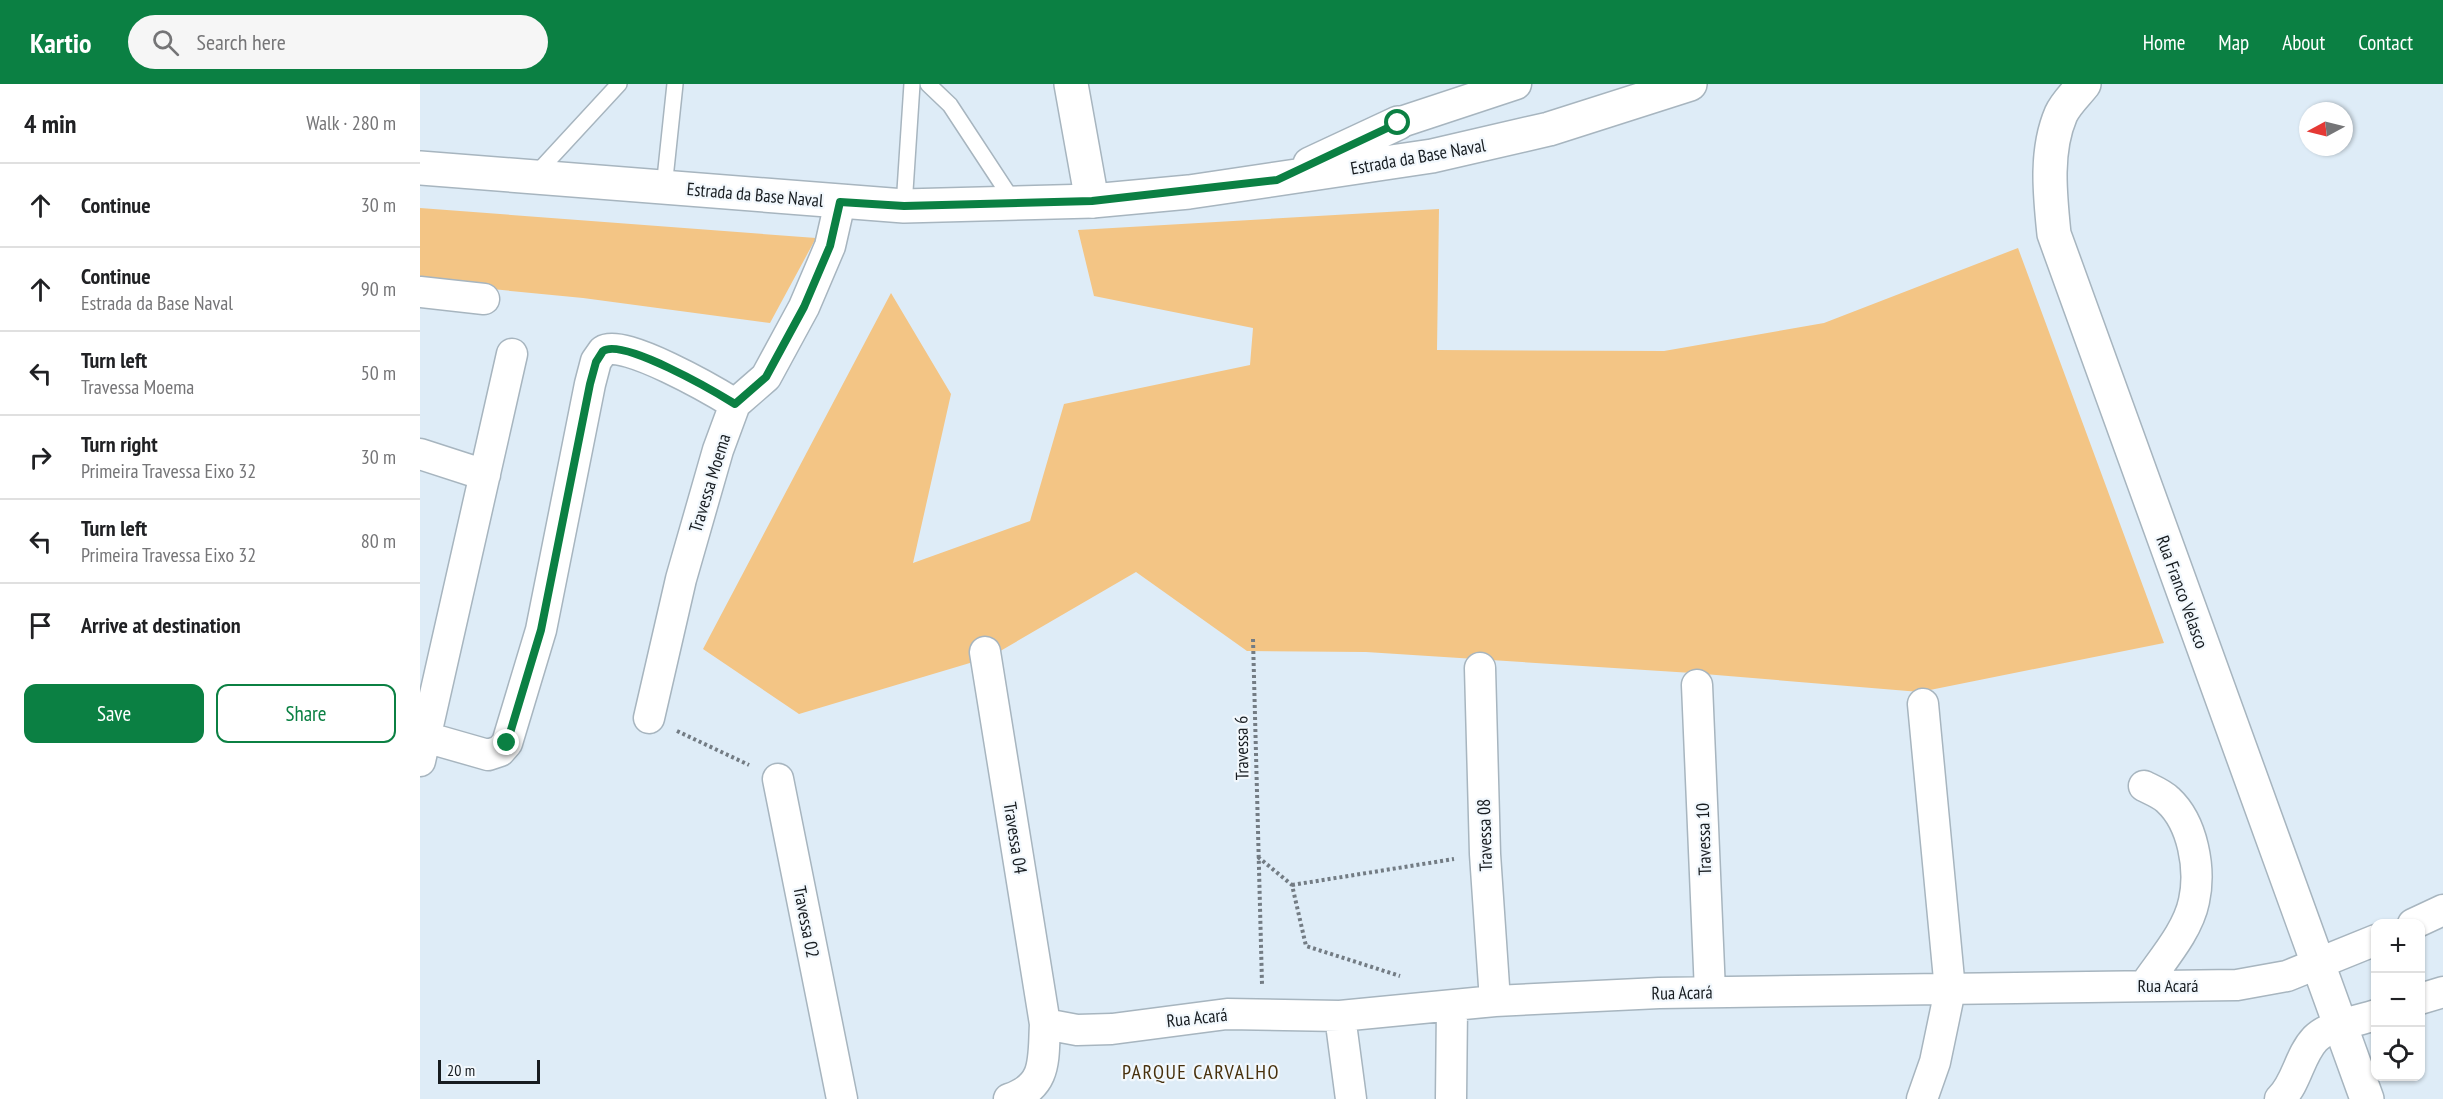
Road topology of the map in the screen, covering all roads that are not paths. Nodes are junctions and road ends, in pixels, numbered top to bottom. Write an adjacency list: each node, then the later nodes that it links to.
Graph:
1 (675, 84): 15 (lane)
2 (912, 84): 19 (lane)
3 (928, 84): 10 (lane)
4 (942, 84): 10 (lane)
5 (1071, 84): 16 (main road)
6 (1516, 84): 11 (street)
7 (1690, 84): 14 (main road, Estrada da Base Naval)
8 (2084, 84): 37 (main road, Rua Franco Velasco)
9 (616, 85): 13 (lane)
10 (950, 105): 18 (lane)
11 (1398, 123): 14 (main road)
12 (420, 168): 13 (main road, Estrada da Base Naval)
13 (533, 177): 15 (main road, Estrada da Base Naval)
14 (1277, 180): 16 (main road, Estrada da Base Naval)
15 (664, 188): 17 (main road, Estrada da Base Naval)
16 (1092, 201): 18 (main road, Estrada da Base Naval)
17 (840, 202): 19 (main road, Estrada da Base Naval); 23 (street, Travessa Moema)
18 (1015, 204): 19 (main road, Estrada da Base Naval)
19 (904, 206)
20 (420, 292): 21 (street)
21 (484, 299)
22 (512, 354): 25 (street)
23 (735, 404): 30 (street, Travessa Moema); 31 (street)
24 (420, 454): 25 (street)
25 (485, 475): 31 (street)
26 (985, 652): 47 (street, Travessa 04)
27 (1480, 668): 43 (street, Travessa 08)
28 (1697, 685): 40 (street, Travessa 10)
29 (1923, 704): 39 (street)
30 (649, 718)
31 (423, 749)
32 (778, 778): 49 (street, Travessa 02)
33 (2144, 786): 38 (street)
34 (2443, 910): 35 (street)
35 (2424, 919)
36 (2371, 942): 37 (street, Rua Acará)
37 (2318, 965): 38 (street, Rua Acará); 48 (main road, Rua Franco Velasco)
38 (2145, 986): 39 (street, Rua Acará)
39 (1950, 990): 40 (street, Rua Acará); 53 (street)
40 (1710, 992): 43 (street, Rua Acará)
41 (2443, 992): 42 (street)
42 (2425, 998)
43 (1495, 1001): 44 (street, Rua Acará)
44 (1452, 1007): 45 (street, Rua Acará); 52 (street)
45 (1340, 1016): 47 (street, Rua Acará); 51 (street)
46 (2371, 1017): 48 (street)
47 (1045, 1024): 50 (street, Travessa 04)
48 (2340, 1027): 54 (street); 55 (main road, Rua Franco Velasco)
49 (842, 1099)
50 (1009, 1099)
51 (1351, 1099)
52 (1451, 1099)
53 (1922, 1099)
54 (2280, 1099)
55 (2367, 1099)

